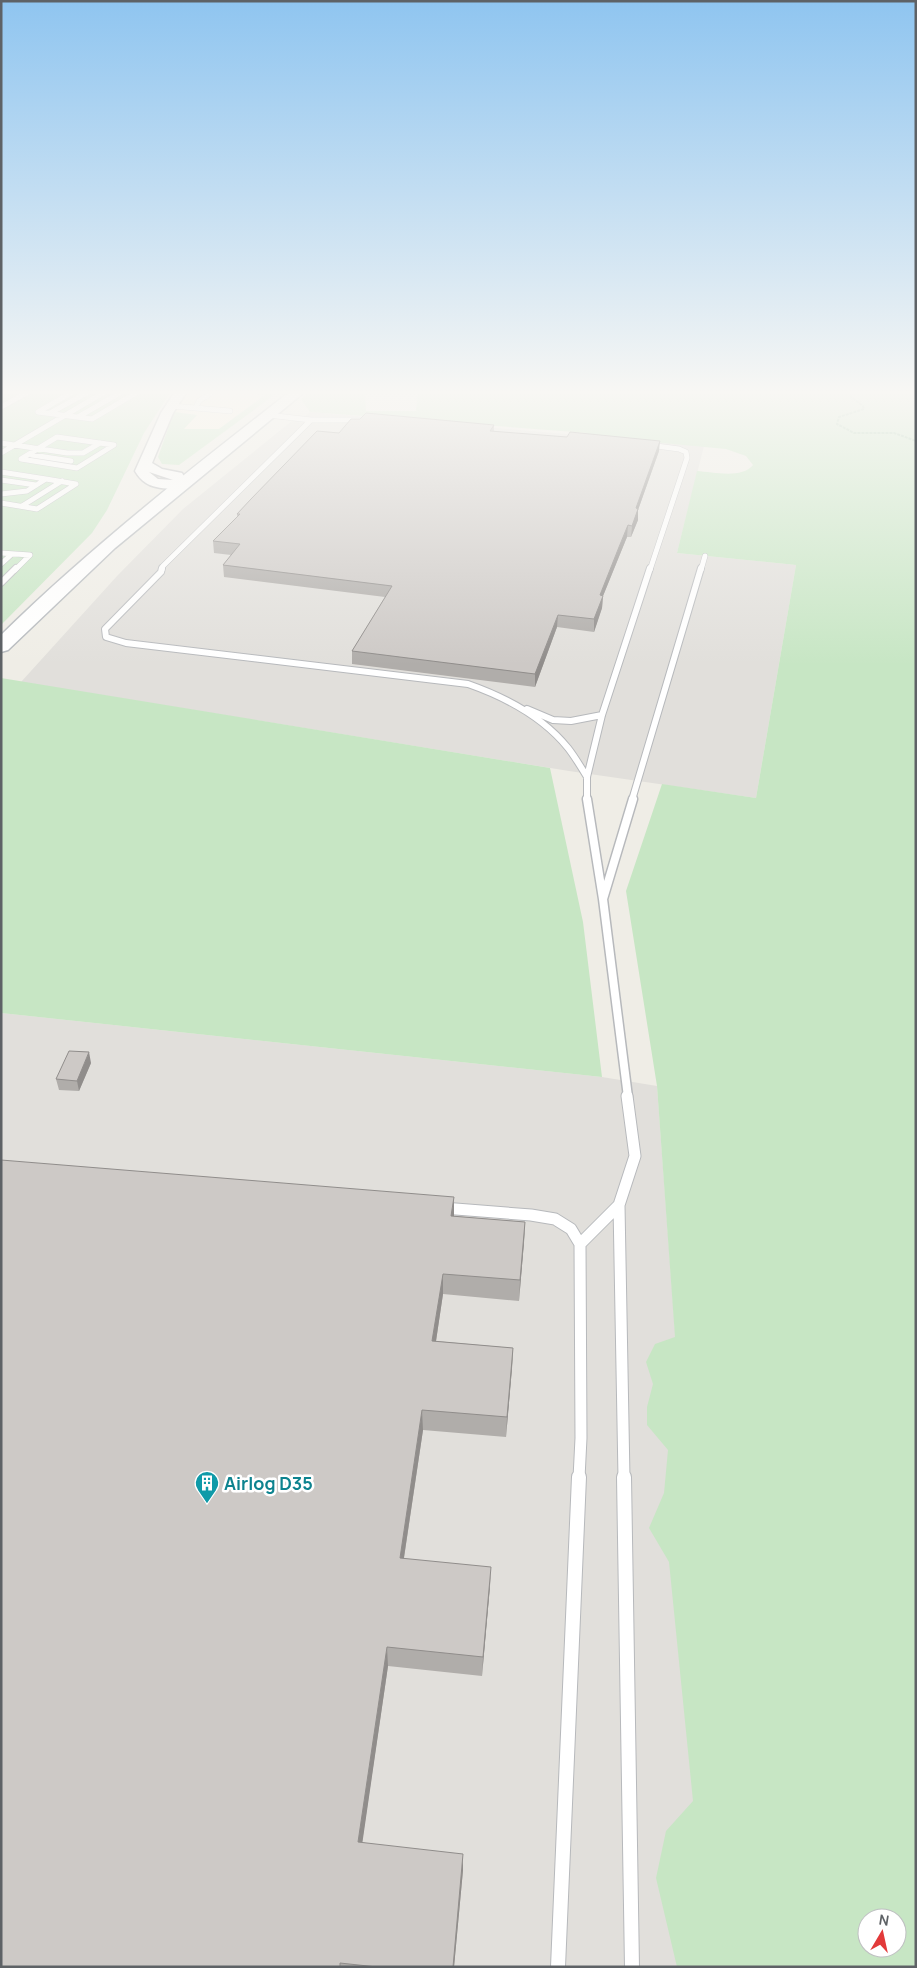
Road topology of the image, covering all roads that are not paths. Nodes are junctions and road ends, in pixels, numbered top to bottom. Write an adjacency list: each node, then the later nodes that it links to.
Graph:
1 (14, 482): 8 (lane)
2 (41, 482): 8 (lane)
3 (61, 482): 13 (lane)
4 (66, 482): 13 (lane)
5 (173, 482): 19 (main road)
6 (248, 482): 20 (lane)
7 (679, 482): 21 (lane)
8 (36, 485): 10 (lane)
9 (1, 487): 10 (lane)
10 (12, 493): 11 (lane)
11 (1, 494)
12 (1, 503): 13 (lane)
13 (22, 506)
14 (1, 553): 15 (lane)
15 (12, 554): 17 (lane); 18 (lane)
16 (705, 556): 23 (lane)
17 (1, 564)
18 (2, 582)
19 (1, 646)
20 (515, 704): 21 (lane); 22 (lane)
21 (602, 715): 22 (lane)
22 (587, 777): 23 (lane)
23 (603, 899): 24 (lane)
24 (619, 1205): 26 (lane); 28 (lane)
25 (433, 1207): 26 (lane)
26 (580, 1244): 27 (lane)
27 (558, 1967)
28 (632, 1967)

